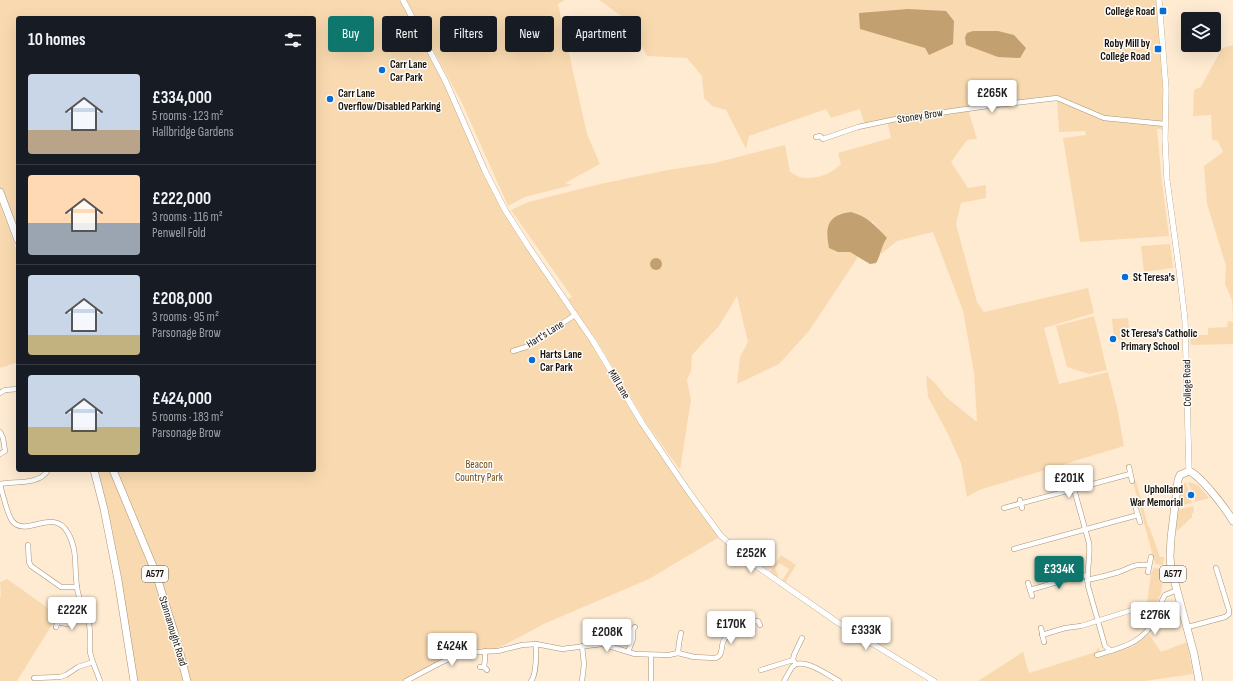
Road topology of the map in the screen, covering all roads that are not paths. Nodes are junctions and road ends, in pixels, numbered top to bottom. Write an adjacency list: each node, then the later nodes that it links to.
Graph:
1 (403, 0): 7 (street, Mill Lane)
2 (1159, 0): 3 (street)
3 (1165, 126): 4 (street, Stoney Brow); 14 (street, College Road)
4 (816, 137)
5 (0, 192): 6 (main road)
6 (16, 235)
7 (575, 315): 8 (street, Hart's Lane); 74 (street, Mill Lane)
8 (513, 351)
9 (16, 389): 10 (street)
10 (0, 393)
11 (0, 432): 12 (street)
12 (0, 454)
13 (1129, 467): 18 (street)
14 (1189, 471): 25 (main road); 38 (main road, A577)
15 (46, 472): 20 (street)
16 (95, 472): 67 (main road)
17 (114, 472): 68 (main road, Stannanought Road / A577)
18 (1130, 474): 19 (street); 21 (street)
19 (1132, 481)
20 (0, 484): 36 (street)
21 (1074, 489): 22 (street); 27 (street)
22 (1004, 508)
23 (1136, 509): 24 (street)
24 (1138, 516): 26 (street); 27 (street)
25 (1233, 521)
26 (1140, 522)
27 (1086, 530): 29 (street); 34 (street)
28 (35, 548): 36 (street)
29 (1014, 549)
30 (1151, 557): 31 (street)
31 (1149, 565): 33 (street); 34 (street)
32 (1216, 568): 46 (street)
33 (1148, 572)
34 (1087, 578): 37 (street); 43 (street)
35 (1028, 583): 37 (street)
36 (76, 587): 40 (street)
37 (1030, 590): 39 (street)
38 (1177, 590): 46 (main road, A577); 55 (street)
39 (1032, 596)
40 (87, 617): 44 (street); 60 (street)
41 (1144, 618): 43 (street)
42 (760, 621): 57 (street)
43 (1098, 621): 49 (street); 55 (street)
44 (58, 622)
45 (636, 627): 56 (street)
46 (1188, 627): 75 (main road, A577)
47 (1041, 628): 49 (street)
48 (682, 633): 57 (street)
49 (1042, 635): 51 (street)
50 (802, 638): 61 (street)
51 (1044, 642)
52 (536, 644): 53 (street); 54 (street); 65 (street)
53 (582, 646): 56 (street); 70 (street)
54 (485, 651): 62 (street); 69 (street)
55 (1111, 651): 59 (street)
56 (628, 652): 58 (street)
57 (678, 654): 58 (street)
58 (651, 655): 71 (street)
59 (1097, 656)
60 (93, 662): 64 (street); 66 (street)
61 (795, 662): 63 (street); 72 (street); 73 (street)
62 (484, 668)
63 (761, 670)
64 (38, 679)
65 (534, 679)
66 (100, 681)
67 (134, 681)
68 (188, 681)
69 (406, 681)
70 (582, 681)
71 (651, 681)
72 (784, 681)
73 (839, 681)
74 (934, 681)
75 (1198, 681)

